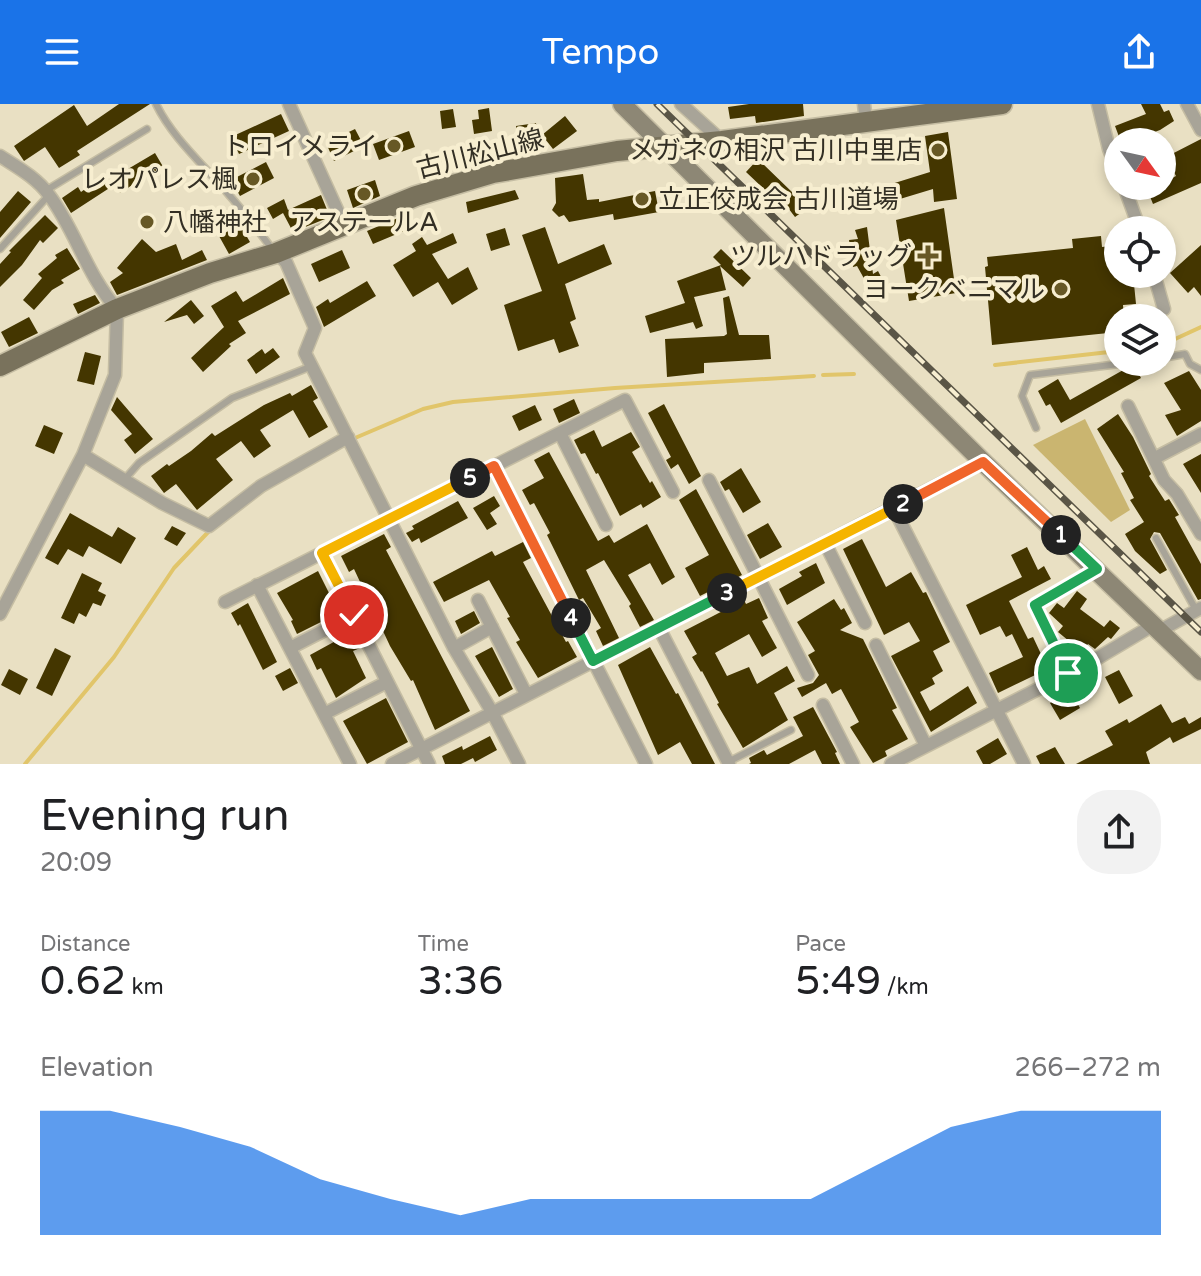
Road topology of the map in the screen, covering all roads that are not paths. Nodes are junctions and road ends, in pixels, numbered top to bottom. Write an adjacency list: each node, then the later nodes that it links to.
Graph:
1 (156, 104): 18 (lane)
2 (289, 104): 16 (street)
3 (622, 104): 13 (street)
4 (681, 104): 12 (street)
5 (1002, 104): 8 (main road, 古川松山線)
6 (1098, 104): 10 (street)
7 (1187, 104): 11 (street)
8 (865, 113): 12 (main road, 古川松山線)
9 (147, 129): 15 (lane)
10 (1104, 129)
11 (1201, 130)
12 (722, 141): 13 (main road, 古川松山線)
13 (663, 145): 16 (main road, 古川松山線); 32 (street)
14 (0, 156): 15 (street)
15 (47, 193): 17 (lane); 19 (street)
16 (344, 225): 18 (main road, 古川松山線)
17 (0, 249)
18 (276, 253): 19 (main road, 古川松山線); 22 (street)
19 (117, 309): 21 (main road, 古川松山線); 30 (street)
20 (1176, 356): 24 (lane)
21 (0, 366)
22 (312, 366): 29 (street); 34 (lane)
23 (1104, 366): 26 (lane)
24 (1201, 370)
25 (1128, 406): 31 (street)
26 (1036, 428)
27 (560, 433): 33 (street); 36 (street); 39 (street)
28 (1201, 434): 31 (street)
29 (348, 437): 34 (street); 38 (street)
30 (83, 455): 34 (street); 50 (street)
31 (1155, 458): 40 (street)
32 (983, 462): 37 (street); 44 (street)
33 (494, 466): 38 (street); 59 (street)
34 (124, 480)
35 (709, 480): 45 (street)
36 (673, 492)
37 (894, 509): 42 (street); 66 (street)
38 (389, 519): 43 (street); 58 (street)
39 (606, 525)
40 (1201, 534)
41 (1156, 538): 49 (lane)
42 (825, 543): 45 (street); 52 (street)
43 (322, 553): 46 (street); 51 (street)
44 (1097, 569): 54 (street); 61 (street)
45 (759, 577): 55 (street); 62 (street)
46 (257, 585): 48 (street); 57 (street)
47 (478, 600): 53 (street)
48 (225, 602)
49 (1199, 609): 54 (street)
50 (0, 614)
51 (354, 615): 57 (street); 63 (street)
52 (865, 623)
53 (492, 627): 58 (street); 64 (street)
54 (1158, 627): 60 (street); 61 (street)
55 (659, 628): 59 (street); 72 (street)
56 (876, 645): 70 (street)
57 (290, 648): 68 (street)
58 (454, 648): 67 (street)
59 (593, 661): 64 (street); 77 (street)
60 (1201, 671)
61 (1068, 673): 66 (street)
62 (808, 675)
63 (387, 682): 68 (street); 71 (street)
64 (526, 694): 67 (street)
65 (823, 705): 78 (street)
66 (997, 710): 70 (street); 80 (street)
67 (492, 712): 71 (street); 76 (street)
68 (324, 714): 73 (street)
69 (791, 730): 72 (lane)
70 (926, 746): 79 (street)
71 (421, 749): 74 (street); 75 (street)
72 (728, 763)
73 (350, 764)
74 (392, 764)
75 (429, 764)
76 (519, 764)
77 (646, 764)
78 (853, 764)
79 (891, 764)
80 (1024, 764)

